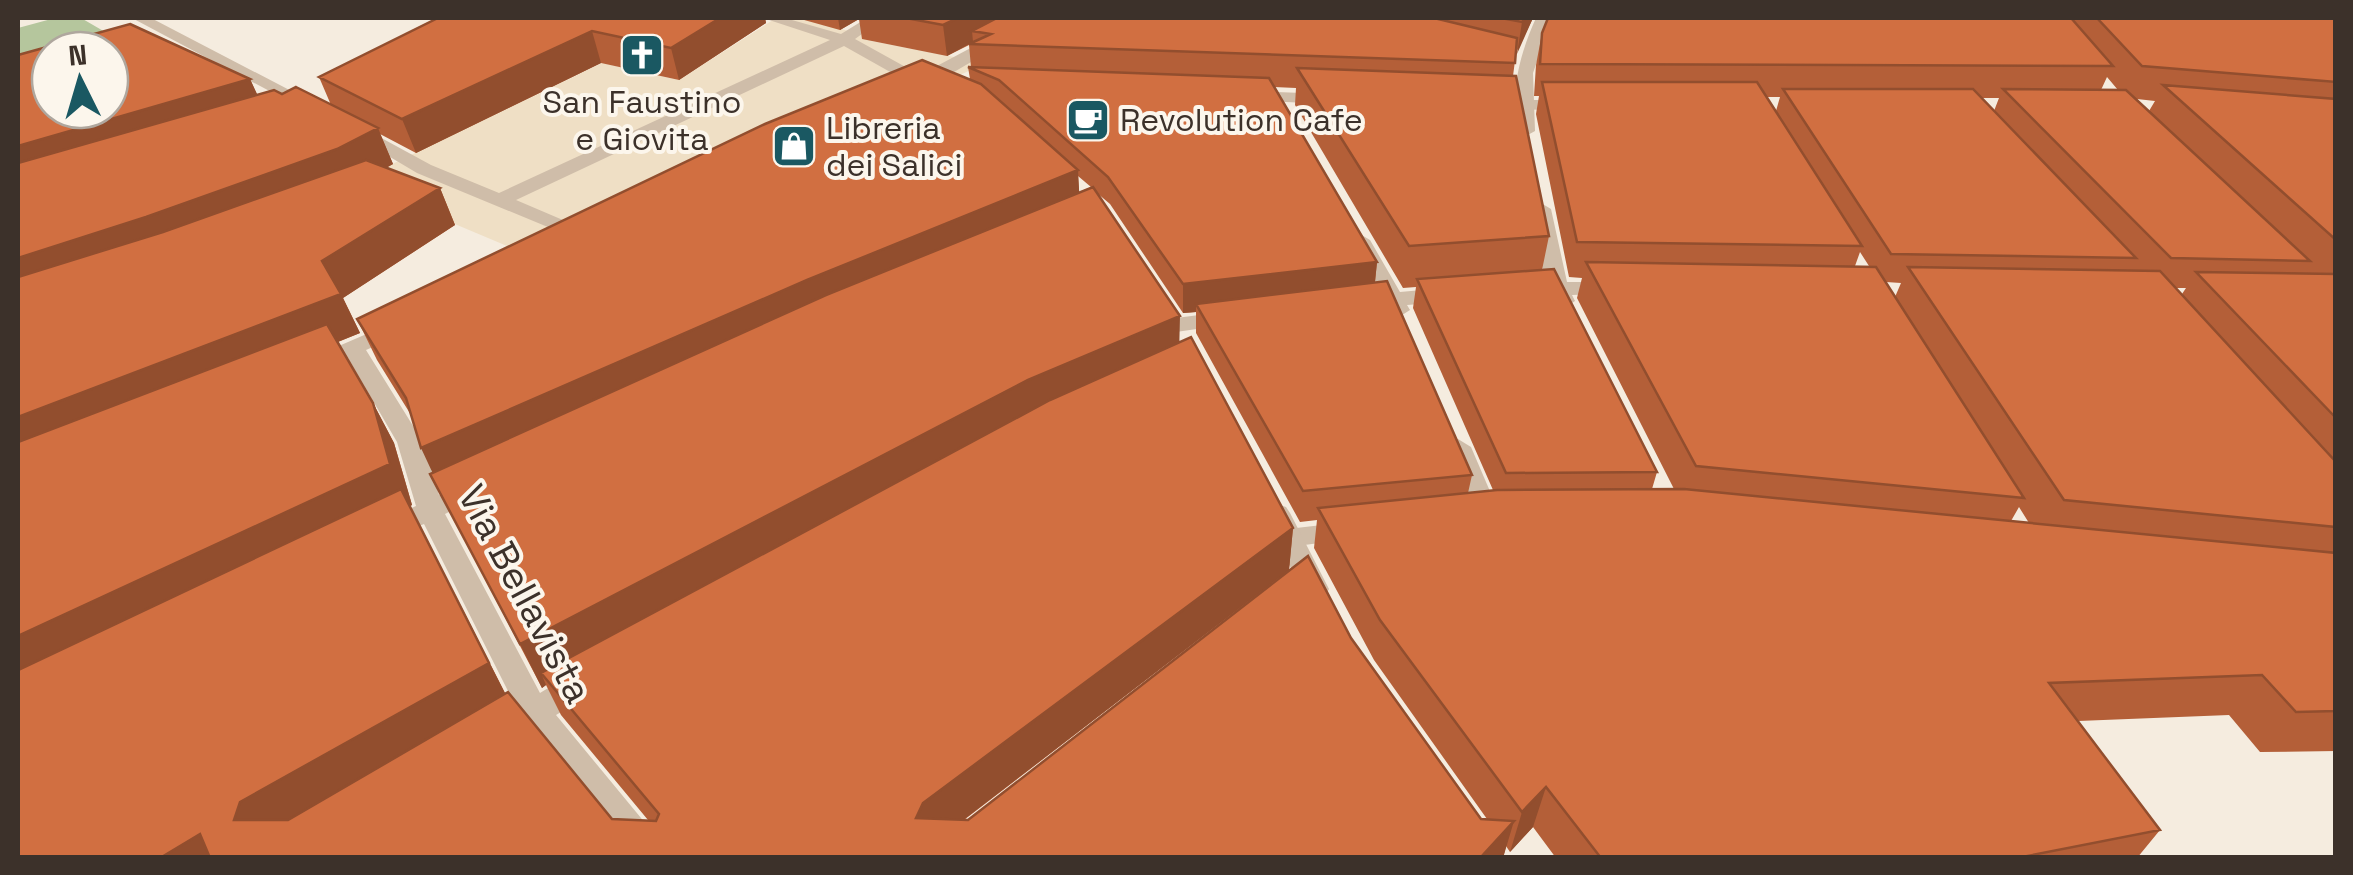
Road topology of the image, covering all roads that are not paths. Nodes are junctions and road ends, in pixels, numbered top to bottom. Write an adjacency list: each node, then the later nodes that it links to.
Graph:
1 (140, 18): 14 (street)
2 (770, 18): 6 (street)
3 (878, 18): 6 (street)
4 (1038, 18): 6 (street)
5 (1544, 18): 8 (street)
6 (843, 39): 16 (street)
7 (1504, 59): 8 (street)
8 (1524, 64): 12 (street)
9 (1238, 96): 10 (street)
10 (1352, 100)
11 (1464, 103): 12 (street)
12 (1521, 105): 13 (street); 19 (street)
13 (1580, 105)
14 (424, 168): 15 (street); 16 (street)
15 (396, 179)
16 (501, 200): 18 (street)
17 (1345, 215): 23 (street)
18 (553, 251)
19 (1557, 287): 20 (street); 21 (street); 27 (street)
20 (1635, 288)
21 (1502, 291)
22 (1466, 294): 23 (street)
23 (1394, 299): 24 (street); 28 (street)
24 (1334, 306)
25 (1255, 315): 30 (street)
26 (421, 316): 29 (street)
27 (1574, 322)
28 (1410, 335)
29 (354, 349): 31 (street); 35 (street, Via Bellavista)
30 (1191, 349)
31 (284, 377)
32 (1449, 426): 36 (street)
33 (502, 476): 35 (street)
34 (1262, 484): 38 (street)
35 (430, 510): 39 (street); 44 (street, Via Bellavista)
36 (1452, 520)
37 (1379, 528): 38 (street)
38 (1288, 536): 40 (street)
39 (362, 544)
40 (1308, 575): 41 (street); 42 (street)
41 (1276, 600)
42 (1325, 607)
43 (602, 674): 44 (street)
44 (534, 711): 45 (street); 46 (street, Via Bellavista)
45 (468, 750)
46 (656, 858)

